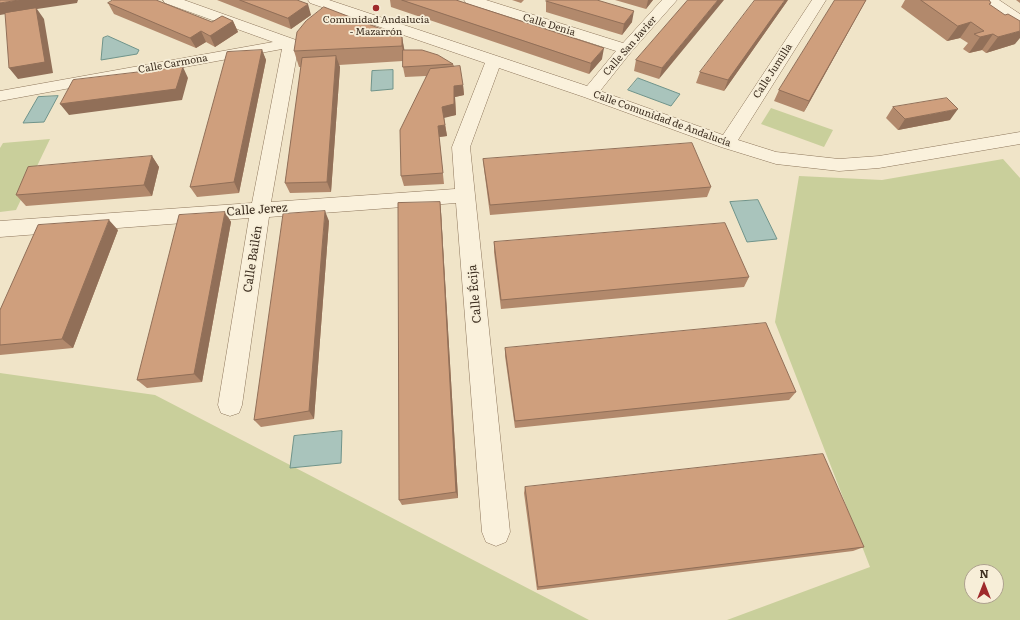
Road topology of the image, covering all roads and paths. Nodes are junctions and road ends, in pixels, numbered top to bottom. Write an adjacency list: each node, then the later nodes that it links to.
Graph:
1 (170, 0): 8 (street)
2 (315, 0): 10 (street, Calle Comunidad de Andalucía)
3 (472, 0): 9 (street, Calle Denia)
4 (670, 0): 9 (street, Calle San Javier)
5 (819, 0): 14 (street, Calle Jumilla)
6 (988, 0): 7 (street)
7 (1020, 20)
8 (297, 39): 12 (street, Calle Carmona); 16 (street, Calle Bailén)
9 (626, 49): 11 (street, Calle San Javier)
10 (493, 62): 11 (street, Calle Comunidad de Andalucía); 15 (street, Calle Écija)
11 (590, 93): 14 (street, Calle Comunidad de Andalucía)
12 (0, 96)
13 (1020, 138): 14 (street, Calle Comunidad de Andalucía)
14 (727, 143)
15 (466, 195): 16 (street, Calle Jerez); 19 (street, Calle Écija)
16 (260, 210): 17 (street, Calle Jerez); 18 (street, Calle Bailén)
17 (0, 228)
18 (230, 405)
19 (496, 532)

